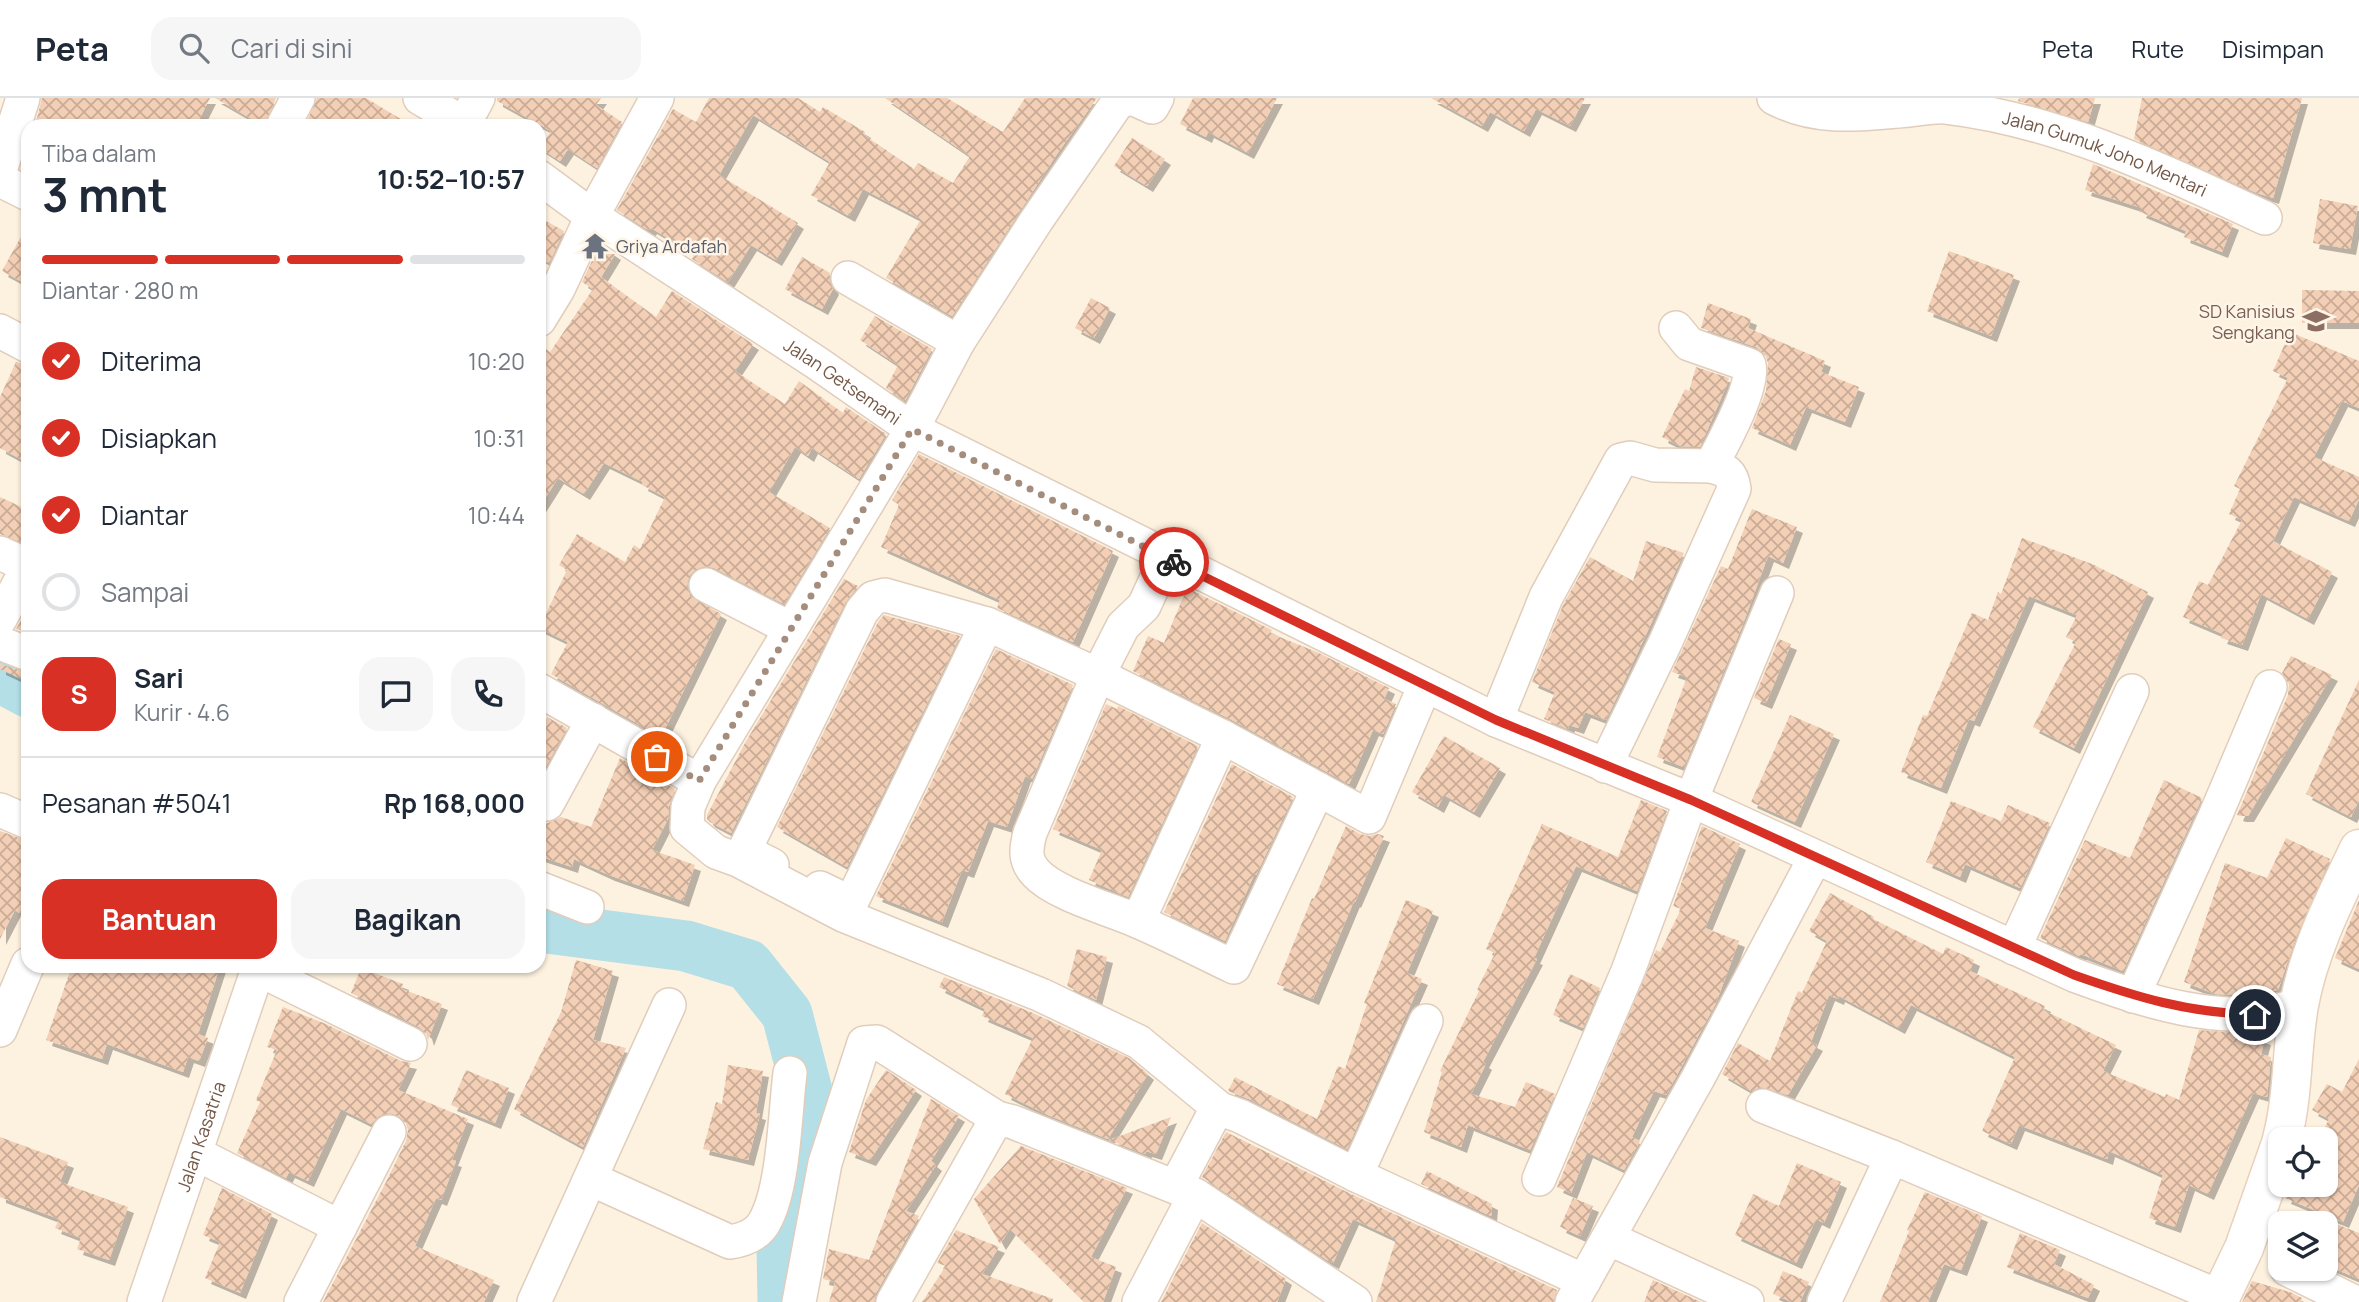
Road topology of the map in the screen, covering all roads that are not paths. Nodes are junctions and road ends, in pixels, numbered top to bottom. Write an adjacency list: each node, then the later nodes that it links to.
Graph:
1 (23, 98): 9 (street)
2 (298, 98): 8 (street)
3 (420, 98): 7 (street)
4 (657, 98): 13 (street)
5 (1157, 98): 20 (street)
6 (1774, 98): 14 (street, Jalan Gumuk Joho Mentari)
7 (470, 116)
8 (287, 119)
9 (0, 171)
10 (0, 180): 12 (street)
11 (546, 182): 13 (street, Jalan Getsemani)
12 (21, 190)
13 (592, 216): 16 (street); 21 (street, Jalan Getsemani)
14 (2265, 218)
15 (848, 278): 20 (street)
16 (546, 309)
17 (1676, 328): 22 (street)
18 (0, 331): 19 (street)
19 (21, 342)
20 (958, 342): 21 (street)
21 (912, 429): 24 (street, Jalan Getsemani); 31 (street)
22 (1711, 466): 40 (street); 42 (street)
23 (0, 553): 25 (street)
24 (1157, 553): 34 (street); 35 (street, Jalan Getsemani)
25 (21, 564)
26 (21, 580): 29 (street)
27 (706, 585): 31 (street)
28 (1777, 593): 45 (street)
29 (0, 619)
30 (987, 624): 30 (street); 34 (street)
31 (791, 629): 43 (street)
32 (0, 643): 33 (street)
33 (21, 651)
34 (1098, 675): 41 (street); 53 (street)
35 (1425, 685): 40 (street, Jalan Getsemani); 44 (street)
36 (2270, 687): 58 (street)
37 (2132, 691): 54 (street)
38 (546, 694): 39 (street)
39 (593, 720): 43 (street); 46 (street)
40 (1496, 720): 42 (street, Jalan Getsemani)
41 (1223, 737): 44 (street); 53 (street)
42 (1605, 766): 45 (street, Jalan Getsemani)
43 (699, 781): 66 (street)
44 (1318, 789): 53 (street)
45 (1691, 800): 50 (street, Jalan Getsemani); 74 (street)
46 (547, 804)
47 (0, 810): 48 (street)
48 (21, 819)
49 (2359, 849): 60 (main road)
50 (1815, 858): 54 (street, Jalan Getsemani); 78 (street)
51 (546, 891): 52 (street)
52 (587, 907)
53 (1138, 921)
54 (2014, 948): 58 (street, Jalan Getsemani)
55 (24, 973): 61 (street)
56 (257, 973): 70 (street, Jalan Kasatria)
57 (269, 973): 63 (street)
58 (2133, 996): 60 (street, Jalan Getsemani)
59 (669, 1005): 73 (street)
60 (2299, 1005): 68 (main road)
61 (2, 1017)
62 (1426, 1021): 72 (street)
63 (410, 1044)
64 (790, 1073): 73 (street)
65 (1763, 1106): 71 (street)
66 (1220, 1109): 72 (street); 76 (street)
67 (997, 1118): 76 (street); 87 (street); 88 (street)
68 (2284, 1127)
69 (389, 1132): 77 (street)
70 (195, 1153): 77 (street); 84 (street, Jalan Kasatria)
71 (1892, 1157): 83 (street); 92 (street)
72 (1356, 1175): 82 (street)
73 (591, 1179): 86 (street)
74 (1539, 1179)
75 (2268, 1180): 79 (main road)
76 (1186, 1191): 89 (street); 90 (street)
77 (340, 1227): 85 (street)
78 (1608, 1237): 82 (street); 91 (street)
79 (2244, 1248): 80 (street); 83 (main road)
80 (2268, 1260)
81 (2311, 1281): 93 (street)
82 (1578, 1292)
83 (2219, 1300)
84 (144, 1302)
85 (301, 1302)
86 (534, 1302)
87 (799, 1302)
88 (893, 1302)
89 (1139, 1302)
90 (1355, 1302)
91 (1747, 1302)
92 (1824, 1302)
93 (2354, 1302)

